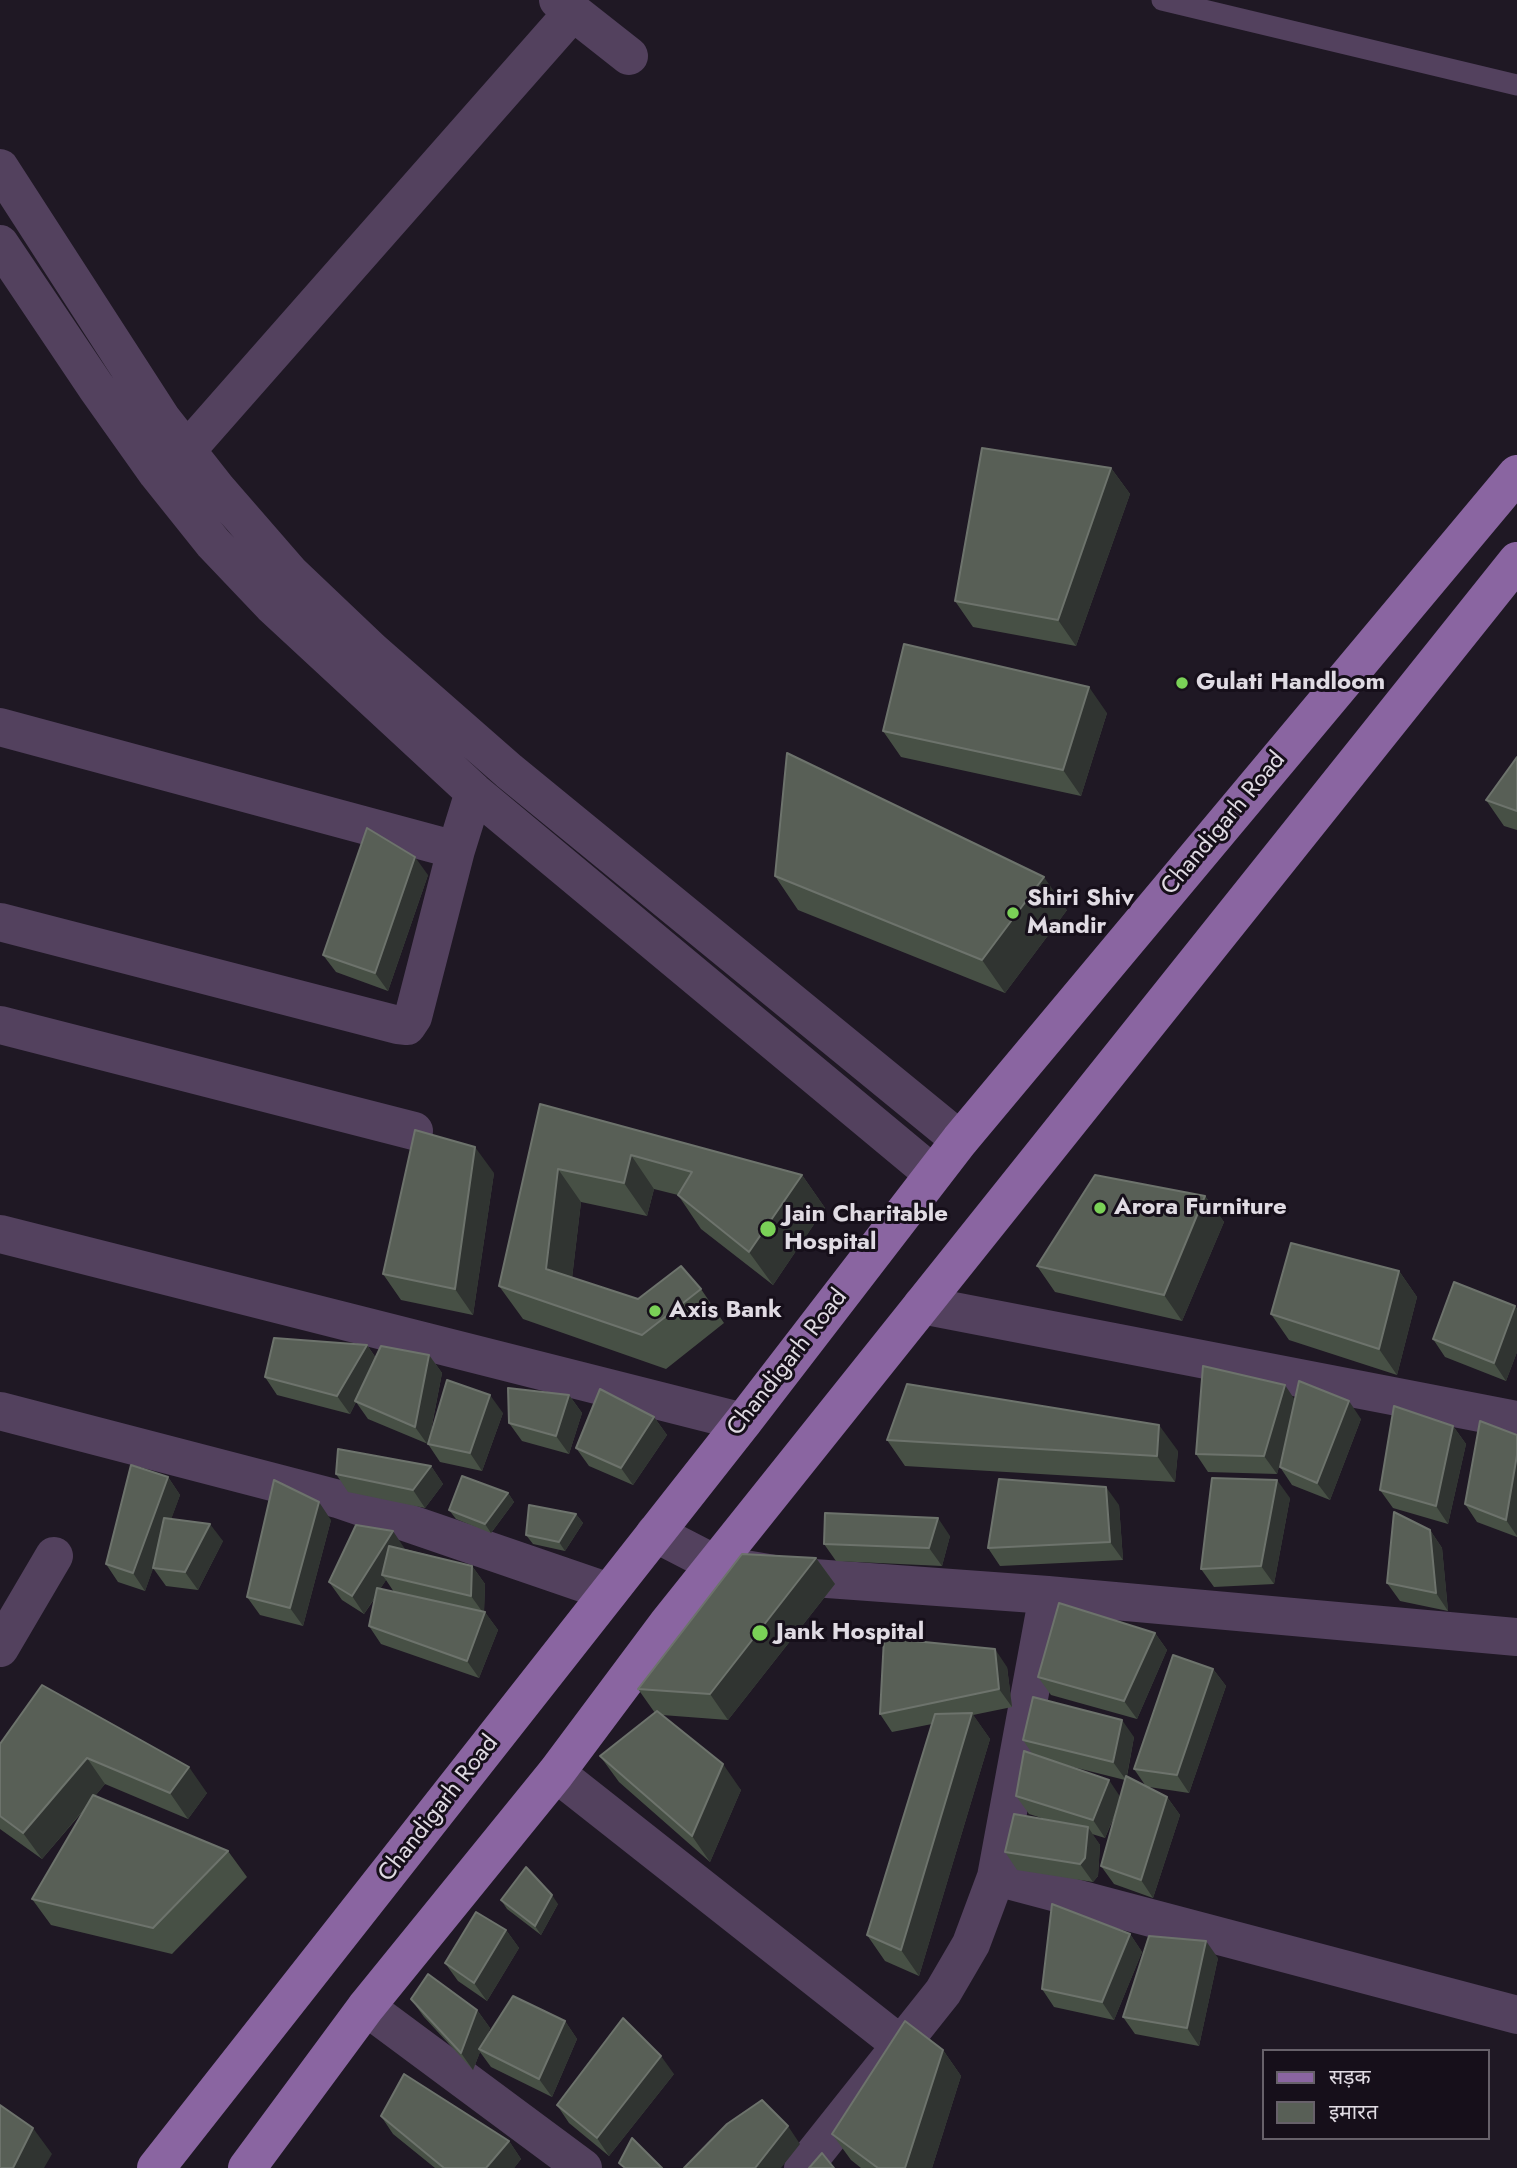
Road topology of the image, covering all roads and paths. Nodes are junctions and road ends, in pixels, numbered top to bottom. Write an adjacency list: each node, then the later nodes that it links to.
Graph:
1 (1162, 0): 4 (lane)
2 (565, 6): 3 (street); 7 (street)
3 (629, 57)
4 (1517, 85)
5 (0, 168): 7 (street)
6 (0, 244): 11 (street)
7 (187, 450): 16 (street)
8 (1517, 474): 16 (main road, Chandigarh Road)
9 (1517, 561): 19 (main road)
10 (0, 727): 12 (street)
11 (474, 792): 12 (street); 17 (street)
12 (456, 850): 13 (street)
13 (0, 922)
14 (0, 1025): 15 (street)
15 (414, 1131)
16 (960, 1140): 17 (main road, Chandigarh Road)
17 (933, 1174): 22 (main road, Chandigarh Road)
18 (0, 1234): 22 (street)
19 (922, 1305): 21 (street); 25 (main road)
20 (0, 1411): 26 (street)
21 (1517, 1420)
22 (743, 1422): 23 (main road, Chandigarh Road)
23 (655, 1533): 25 (street); 26 (main road, Chandigarh Road)
24 (54, 1556): 29 (street)
25 (715, 1564): 27 (street); 30 (main road)
26 (610, 1592): 35 (main road, Chandigarh Road)
27 (1048, 1595): 28 (street); 31 (street)
28 (1517, 1637)
29 (0, 1648)
30 (556, 1773): 32 (main road); 34 (street)
31 (996, 1877): 33 (street); 34 (street)
32 (366, 2007): 36 (main road); 37 (street)
33 (1517, 2015)
34 (901, 2045): 38 (street)
35 (156, 2168)
36 (247, 2168)
37 (583, 2168)
38 (803, 2168)

